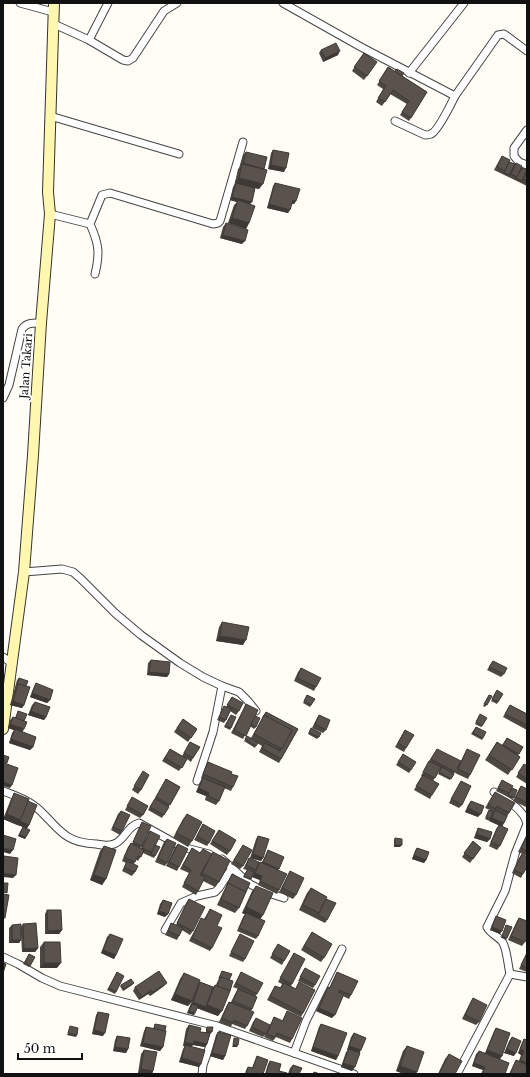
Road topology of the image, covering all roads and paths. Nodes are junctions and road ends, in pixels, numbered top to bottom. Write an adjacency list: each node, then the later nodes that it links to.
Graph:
1 (20, 3): 6 (street)
2 (108, 3): 8 (street)
3 (177, 3): 8 (street)
4 (283, 3): 10 (street)
5 (464, 3): 10 (street)
6 (54, 8): 7 (street, Jalan Takari)
7 (54, 24): 8 (street); 12 (street, Jalan Takari)
8 (90, 40)
9 (527, 51): 11 (street)
10 (409, 73): 11 (street)
11 (455, 96): 13 (street)
12 (50, 116): 16 (street); 18 (street, Jalan Takari)
13 (395, 121)
14 (527, 130): 17 (street)
15 (243, 142): 19 (street)
16 (179, 154)
17 (527, 165)
18 (50, 214): 19 (street); 21 (street, Jalan Takari)
19 (90, 224): 20 (street)
20 (95, 274)
21 (41, 323): 22 (street); 23 (street, Jalan Takari)
22 (3, 398)
23 (24, 572): 25 (street, Jalan Takari); 26 (street)
24 (3, 657): 25 (street)
25 (12, 663): 28 (street, Jalan Takari)
26 (222, 686): 27 (street); 29 (street)
27 (256, 711)
28 (3, 729)
29 (198, 781)
30 (3, 791): 32 (street)
31 (494, 792): 37 (street)
32 (232, 868): 33 (street); 34 (street)
33 (284, 898)
34 (165, 930)
35 (342, 949): 40 (street)
36 (3, 957): 39 (street)
37 (510, 974): 38 (street); 43 (street)
38 (527, 977)
39 (217, 1026): 40 (street); 41 (street)
40 (294, 1053): 42 (street)
41 (202, 1074)
42 (354, 1074)
43 (457, 1074)

